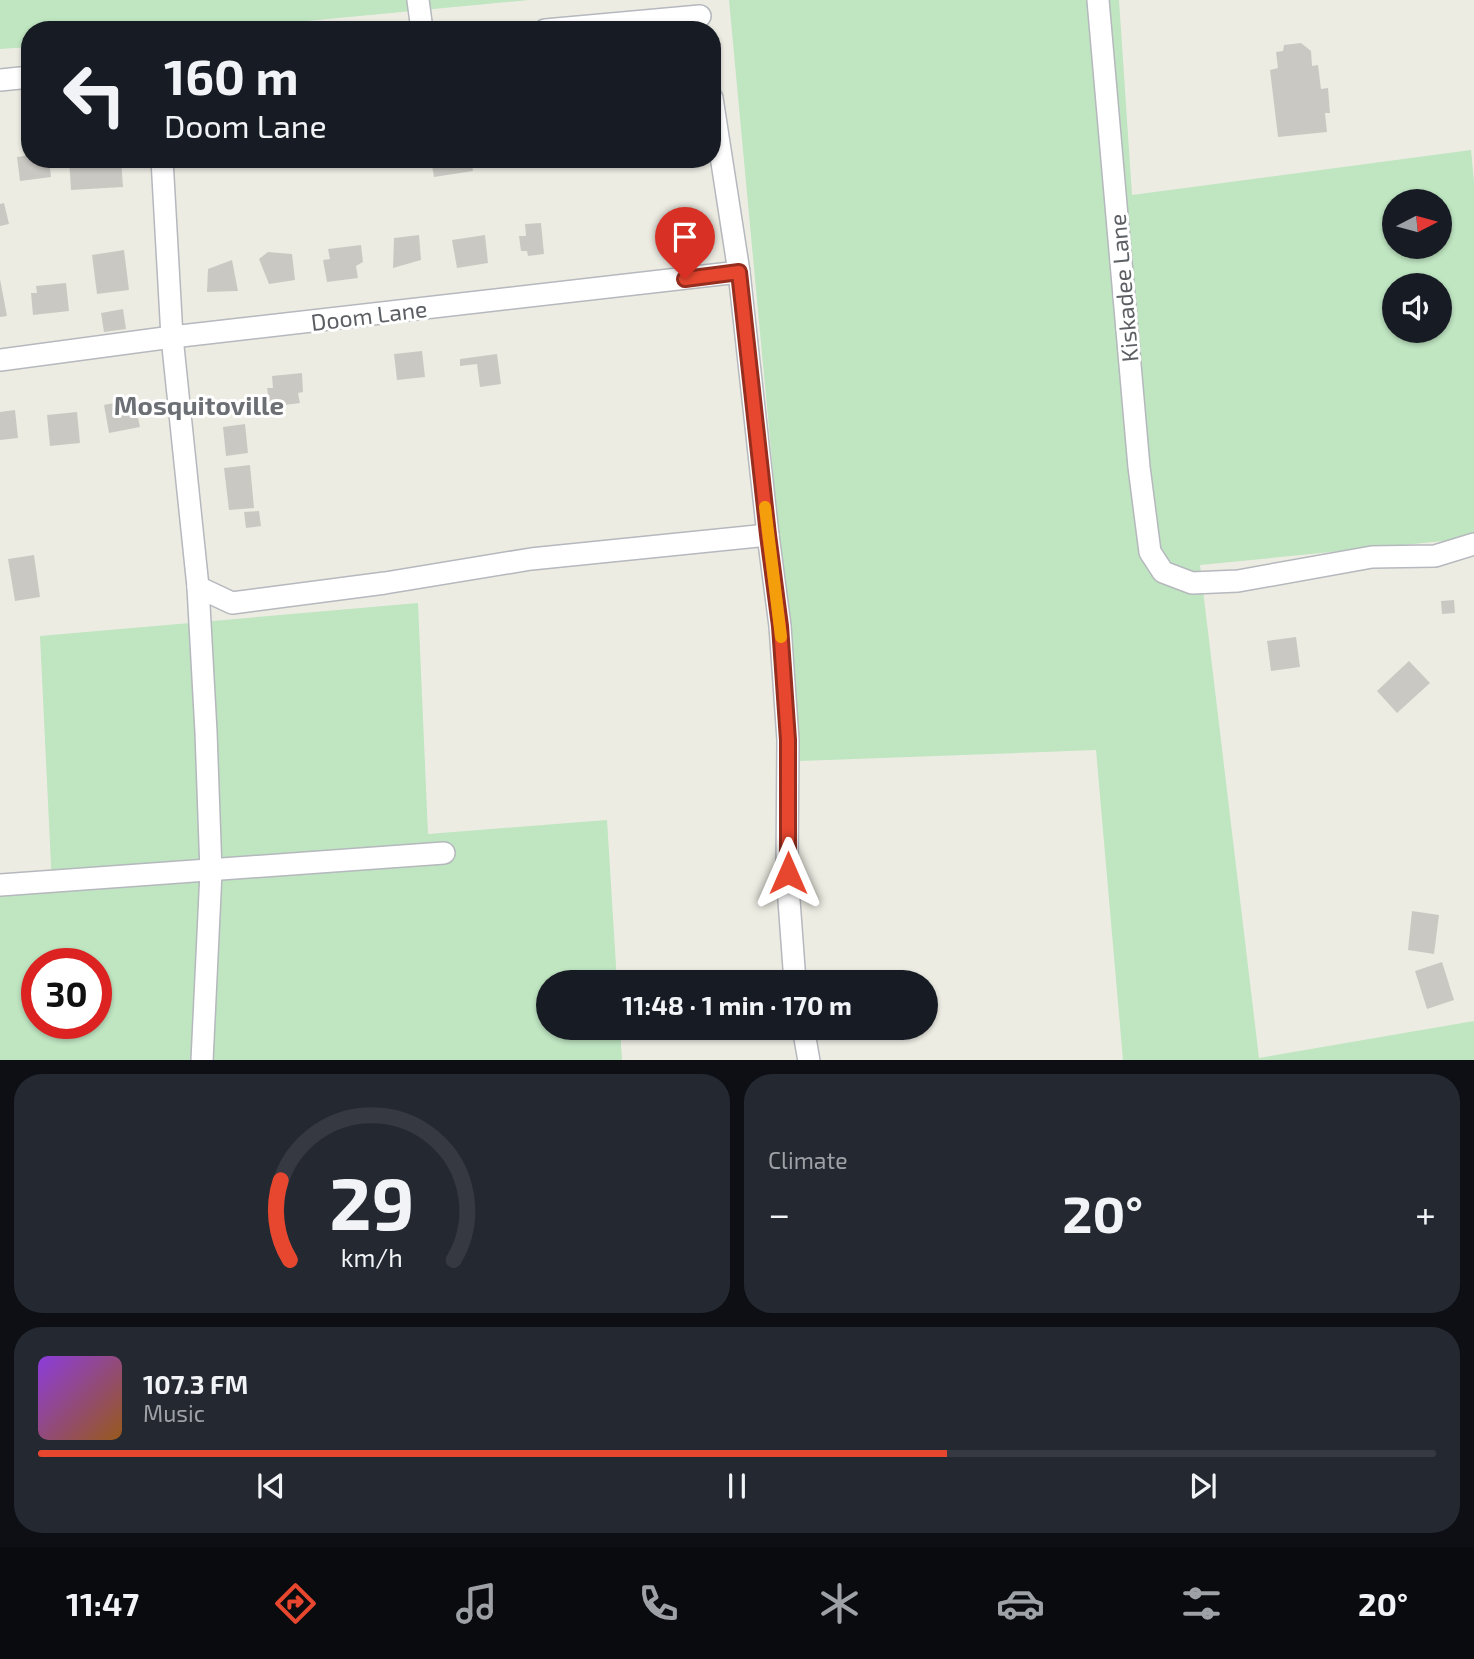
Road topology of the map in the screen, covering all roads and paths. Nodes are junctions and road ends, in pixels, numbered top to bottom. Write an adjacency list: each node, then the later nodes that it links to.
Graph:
1 (418, 0): 4 (street)
2 (1098, 0): 14 (street, Kiskadee Lane)
3 (700, 15): 5 (street)
4 (421, 21)
5 (638, 21)
6 (21, 78): 7 (street)
7 (0, 80)
8 (721, 156): 10 (street)
9 (163, 168): 11 (street)
10 (739, 272): 11 (street, Doom Lane); 13 (street)
11 (172, 337): 12 (street, Doom Lane); 15 (street)
12 (0, 360)
13 (768, 535): 15 (street); 19 (street)
14 (1474, 544)
15 (198, 587): 17 (street)
16 (444, 853): 17 (street)
17 (211, 872): 18 (street); 21 (street)
18 (0, 885)
19 (794, 970)
20 (805, 1040): 22 (street)
21 (202, 1060)
22 (809, 1060)

